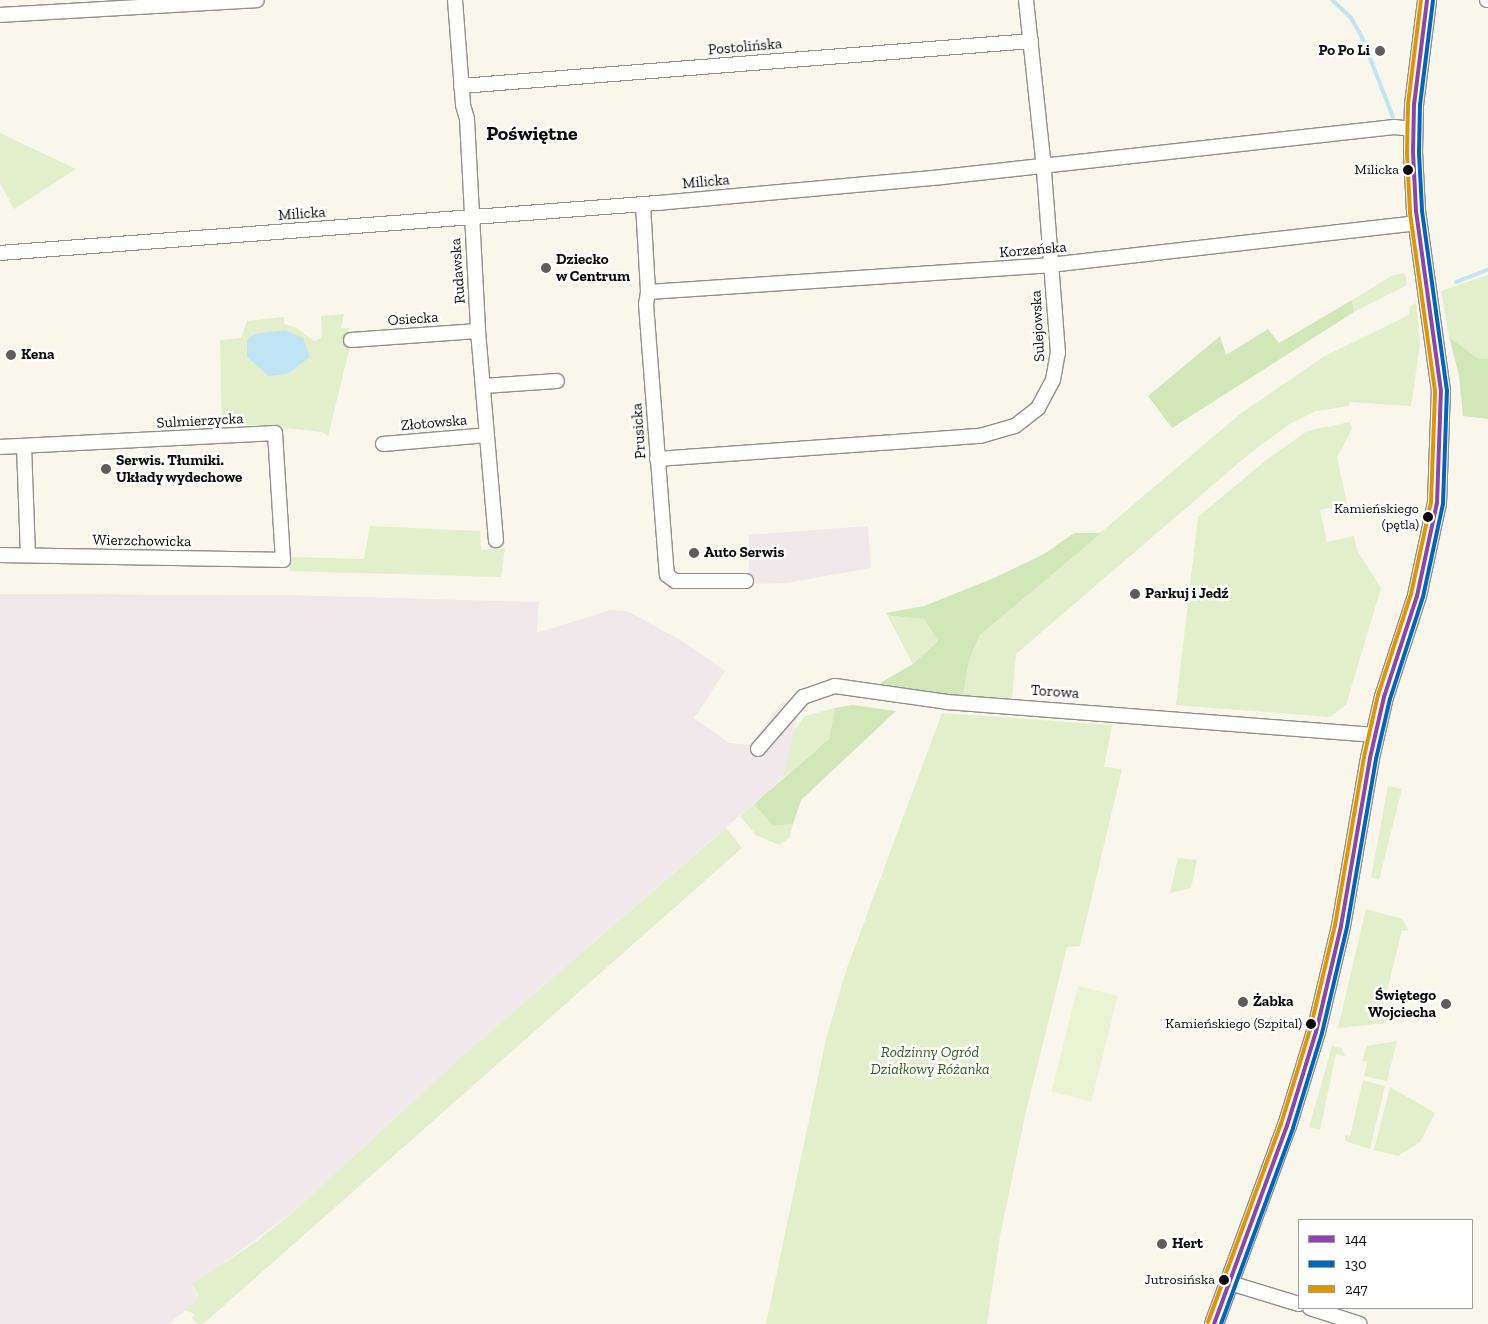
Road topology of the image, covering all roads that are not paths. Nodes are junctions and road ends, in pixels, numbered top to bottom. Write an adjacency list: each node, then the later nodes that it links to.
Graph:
1 (257, 0): 5 (street)
2 (455, 0): 7 (street, Rudawska)
3 (1026, 0): 6 (street, Sulejowska)
4 (1427, 0): 8 (street)
5 (0, 15)
6 (1031, 41): 7 (street, Postolińska); 9 (street, Sulejowska)
7 (461, 86): 11 (street, Rudawska)
8 (1412, 129): 9 (street, Milicka); 12 (street)
9 (1044, 166): 10 (street, Milicka); 14 (street, Sulejowska)
10 (643, 204): 11 (street, Milicka); 15 (street, Prusicka)
11 (470, 218): 13 (street, Milicka); 16 (street, Rudawska)
12 (1418, 223): 14 (street, Korzeńska); 30 (street)
13 (0, 253)
14 (1050, 265): 15 (street, Korzeńska); 24 (street, Sulejowska)
15 (648, 292): 24 (street, Prusicka)
16 (478, 331): 17 (street, Osiecka); 19 (street, Rudawska)
17 (351, 340)
18 (557, 381): 19 (street)
19 (483, 386): 20 (street, Rudawska)
20 (487, 435): 21 (street, Złotowska); 25 (street, Rudawska)
21 (383, 444)
22 (24, 446): 23 (street, Sulmierzycka); 27 (street); 28 (street, Sulmierzycka)
23 (0, 447)
24 (657, 459): 29 (street, Prusicka)
25 (496, 540)
26 (0, 555): 27 (street, Wierzchowicka)
27 (28, 555): 28 (street, Wierzchowicka)
28 (284, 560)
29 (746, 581)
30 (1375, 735): 31 (street, Torowa); 32 (street)
31 (758, 749)
32 (1230, 1282): 33 (street); 35 (street)
33 (1298, 1304)
34 (1313, 1309): 36 (street)
35 (1214, 1324)
36 (1360, 1324)

